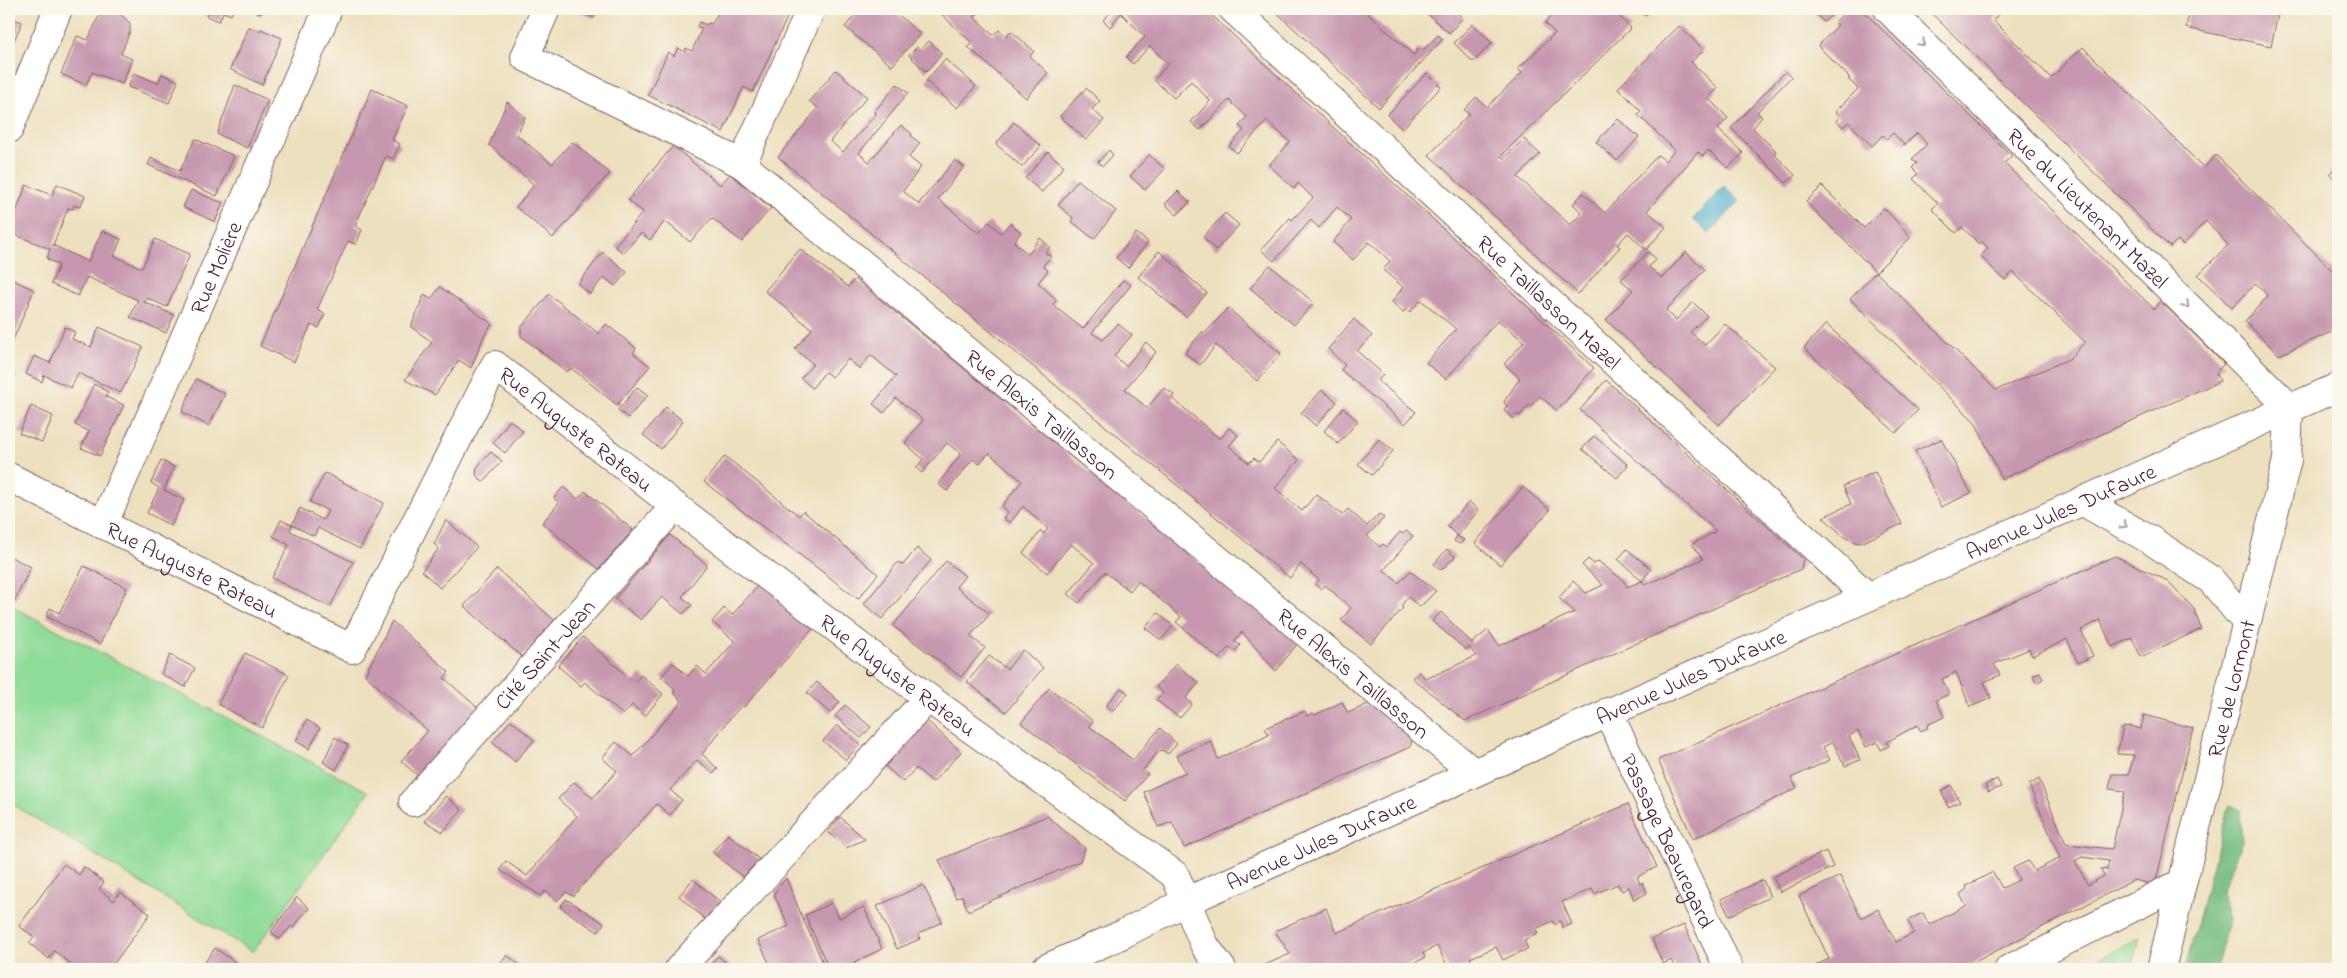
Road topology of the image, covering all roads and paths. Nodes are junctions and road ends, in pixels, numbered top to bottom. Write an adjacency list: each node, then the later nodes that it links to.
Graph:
1 (58, 9): 7 (street)
2 (328, 9): 14 (street, Rue Molière)
3 (546, 9): 8 (street, Rue Alexis Taillasson)
4 (811, 9): 8 (street)
5 (1233, 9): 15 (street, Rue Taillasson Mazel)
6 (1888, 9): 10 (street, Rue du Lieutenant Mazel, one-way to 10)
7 (9, 129)
8 (742, 164): 19 (street, Rue Alexis Taillasson)
9 (2338, 387): 10 (street, Avenue Jules Dufaure)
10 (2289, 407): 12 (street, Avenue Jules Dufaure); 16 (street, Rue de Lormont)
11 (9, 477): 14 (street, Rue Auguste Rateau)
12 (2082, 500): 15 (street, Avenue Jules Dufaure); 16 (street, one-way to 16)
13 (675, 506): 14 (street, Rue Auguste Rateau); 17 (street, Rue Auguste Rateau); 20 (street, Cité Saint-Jean)
14 (103, 525)
15 (1867, 596): 18 (street, Avenue Jules Dufaure)
16 (2246, 622): 21 (street, Rue de Lormont)
17 (928, 698): 22 (street, Rue Auguste Rateau); 23 (street)
18 (1608, 712): 19 (street, Avenue Jules Dufaure); 26 (street, Passage Beauregard)
19 (1473, 772): 22 (street, Avenue Jules Dufaure)
20 (413, 802)
21 (2182, 882): 27 (street); 28 (street, Rue de Lormont)
22 (1185, 902): 24 (street, Avenue Jules Dufaure); 25 (street, Rue Auguste Rateau)
23 (678, 969)
24 (1045, 969)
25 (1222, 969)
26 (1730, 969)
27 (2009, 969)
28 (2161, 969)

